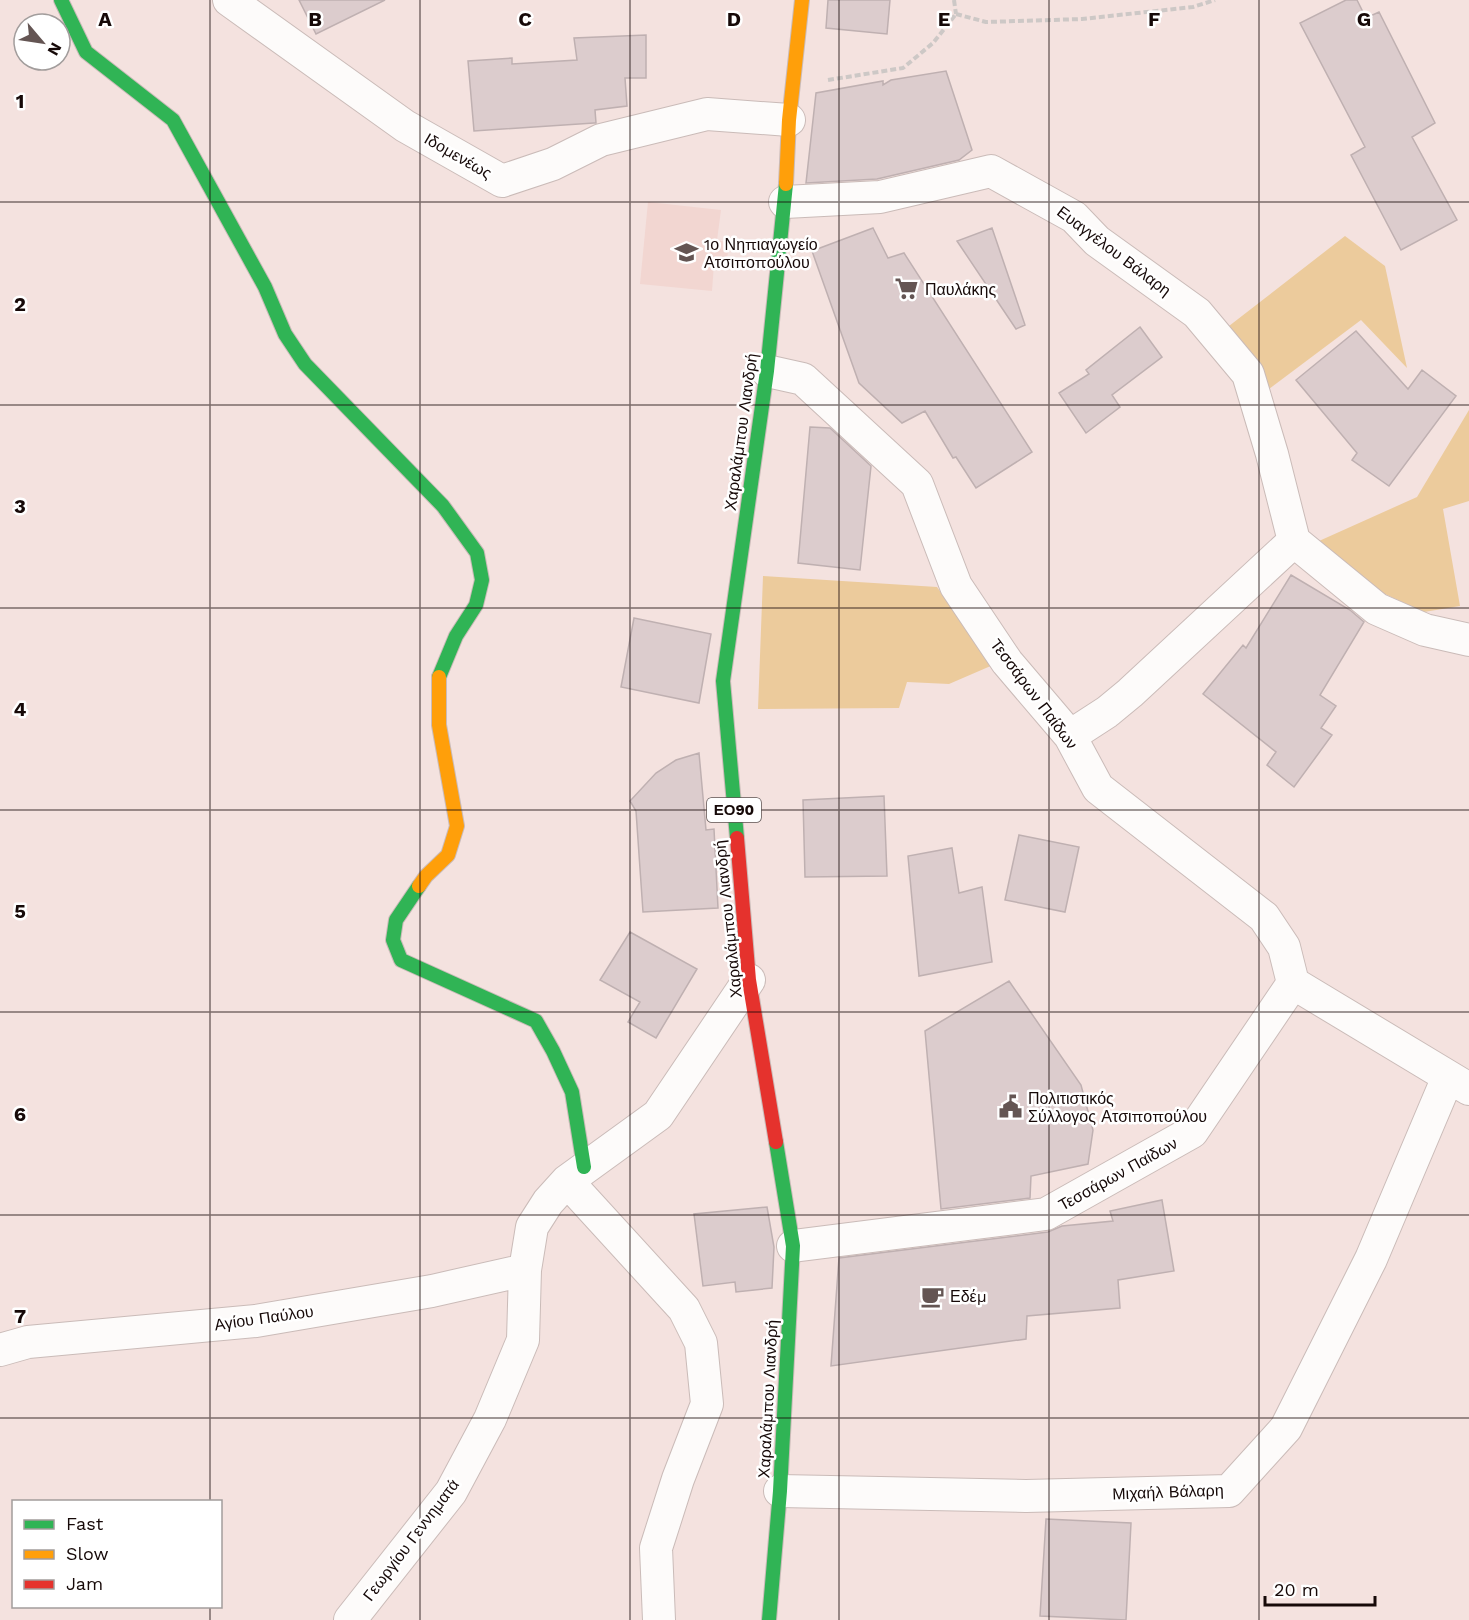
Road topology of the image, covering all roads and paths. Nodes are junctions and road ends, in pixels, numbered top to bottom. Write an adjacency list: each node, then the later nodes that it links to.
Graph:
1 (61, 0): 17 (main road)
2 (229, 0): 8 (street, Ιδομενέως)
3 (802, 0): 7 (main road, Χαραλάμπου Λιανδρή / ΕΟ90)
4 (954, 0): 6 (path)
5 (1215, 0): 6 (path)
6 (956, 14): 7 (path)
7 (793, 81): 8 (main road, Χαραλάμπου Λιανδρή / ΕΟ90)
8 (789, 120): 9 (main road, Χαραλάμπου Λιανδρή / ΕΟ90)
9 (785, 202): 10 (main road, Χαραλάμπου Λιανδρή / ΕΟ90); 11 (street, Ευαγγέλου Βάλαρη)
10 (767, 371): 13 (street, Τεσσάρων Παίδων); 14 (main road, Χαραλάμπου Λιανδρή / ΕΟ90)
11 (1294, 541): 12 (street); 13 (street)
12 (1469, 640)
13 (1070, 736): 15 (street, Τεσσάρων Παίδων)
14 (749, 981): 17 (street, Γεωργίου Γεννηματά); 18 (main road, Χαραλάμπου Λιανδρή / ΕΟ90)
15 (1293, 983): 16 (street); 18 (street, Τεσσάρων Παίδων)
16 (1459, 1083): 21 (street, Μιχαήλ Βάλαρη)
17 (575, 1174): 19 (street, Γεωργίου Γεννηματά); 23 (street)
18 (793, 1246): 21 (main road, Χαραλάμπου Λιανδρή / ΕΟ90)
19 (525, 1270): 20 (street, Αγίου Παύλου); 22 (street, Γεωργίου Γεννηματά)
20 (0, 1350)
21 (780, 1491): 24 (main road, Χαραλάμπου Λιανδρή / ΕΟ90)
22 (350, 1620)
23 (659, 1620)
24 (769, 1620)

